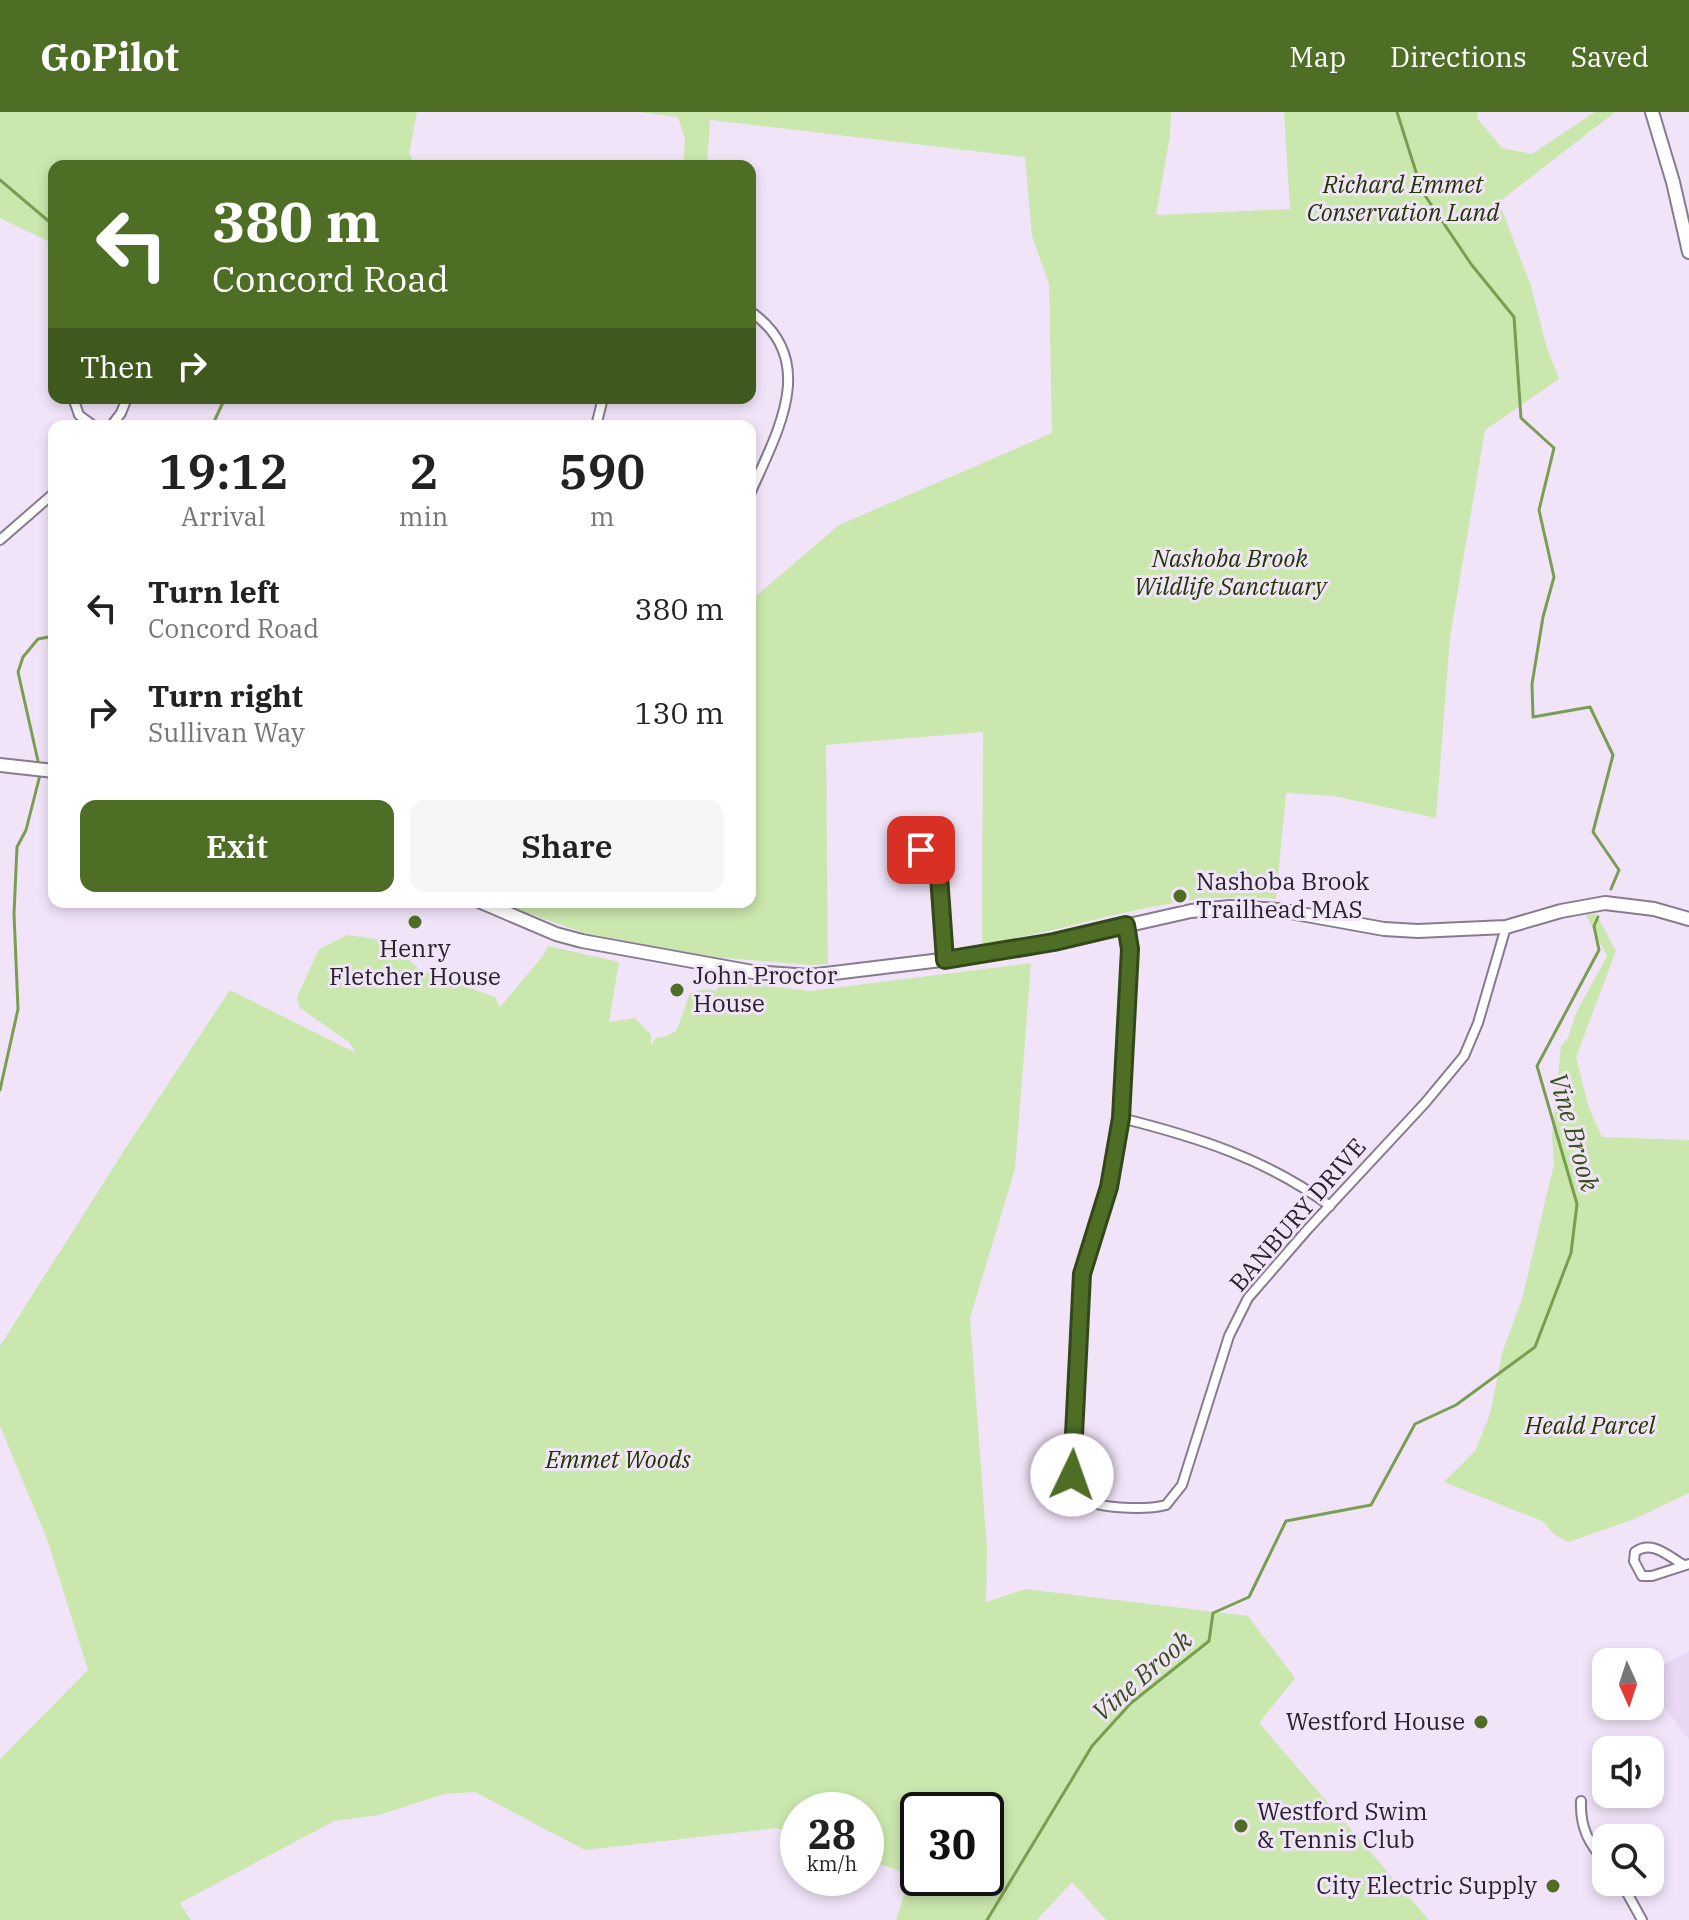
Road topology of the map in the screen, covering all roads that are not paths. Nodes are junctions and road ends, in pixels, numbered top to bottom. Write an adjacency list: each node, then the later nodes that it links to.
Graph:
1 (1652, 112): 2 (main road)
2 (1689, 252)
3 (756, 316): 6 (street)
4 (75, 404): 5 (street)
5 (86, 420)
6 (756, 480)
7 (48, 498): 8 (street)
8 (0, 540)
9 (0, 765): 10 (main road)
10 (48, 770)
11 (901, 831): 16 (street)
12 (495, 908): 16 (main road)
13 (1689, 919): 15 (main road)
14 (1126, 925): 15 (main road); 16 (main road); 17 (street, BANBURY DRIVE)
15 (1506, 927): 18 (street, BANBURY DRIVE)
16 (945, 960)
17 (1121, 1118): 18 (street); 18 (street, BANBURY DRIVE)
18 (1330, 1206)
19 (1687, 1565): 19 (street)
20 (1581, 1801): 21 (street)
21 (1592, 1844)
22 (1629, 1896): 23 (street)
23 (1642, 1920)

